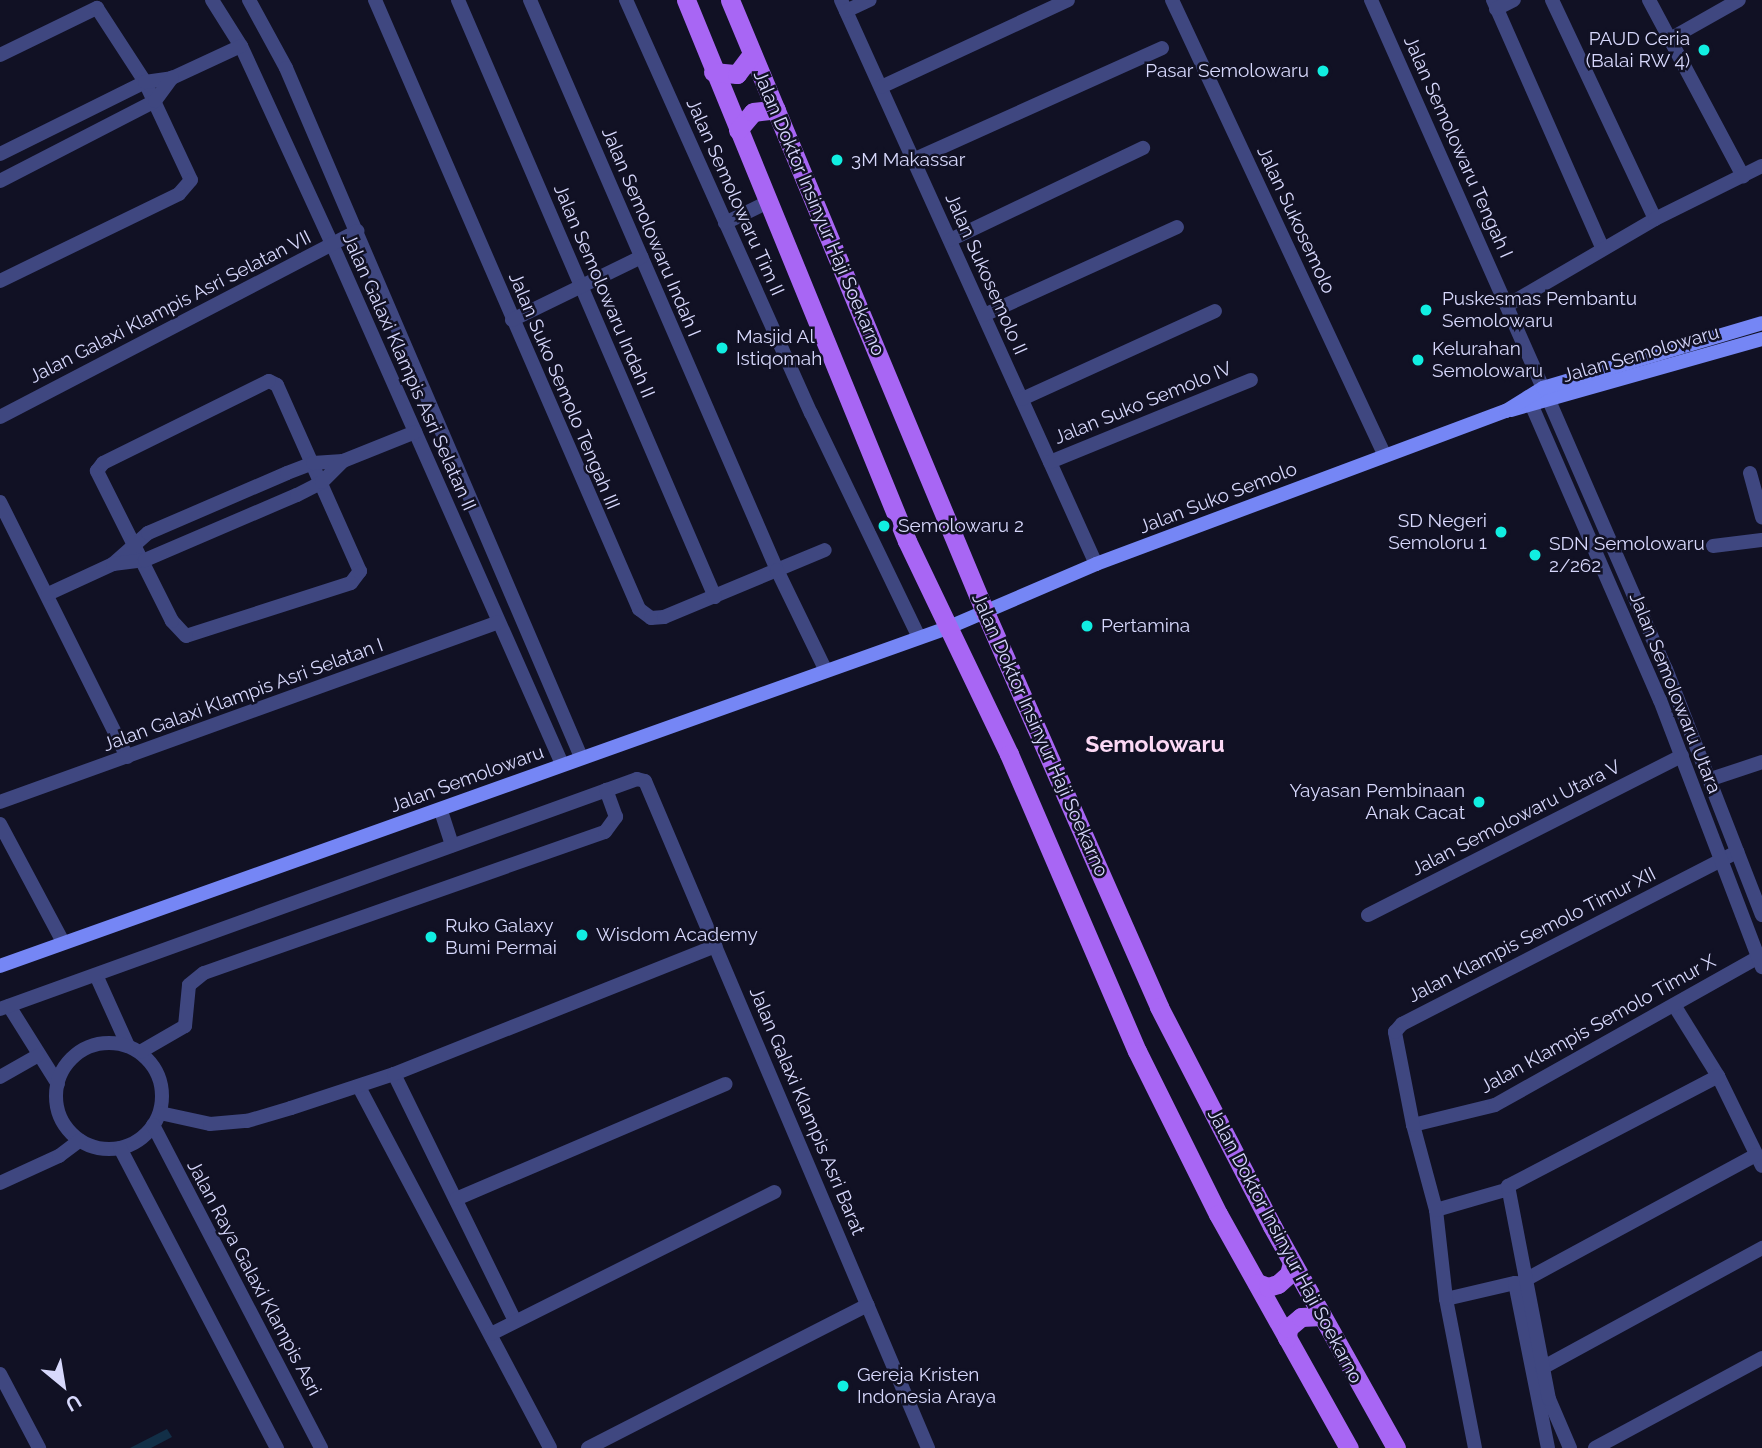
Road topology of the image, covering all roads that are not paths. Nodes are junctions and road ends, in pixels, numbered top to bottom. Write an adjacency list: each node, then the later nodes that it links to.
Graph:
1 (212, 0): 20 (street, Jalan Galaxi Klampis Asri Selatan II)
2 (249, 0): 41 (street, Jalan Galaxi Klampis Asri Selatan II)
3 (375, 0): 51 (street, Jalan Suko Semolo Tengah III)
4 (457, 0): 47 (street, Jalan Semolowaru Indah II)
5 (530, 0): 45 (street, Jalan Semolowaru Indah I)
6 (626, 0): 39 (street, Jalan Semolowaru Tim II)
7 (685, 0): 24 (main road, Jalan Doktor Insinyur Haji Soekarno)
8 (730, 0): 22 (main road, Jalan Doktor Insinyur Haji Soekarno)
9 (870, 0): 18 (street)
10 (1068, 0): 27 (street)
11 (1371, 0): 48 (street, Jalan Semolowaru Tengah I)
12 (1514, 0): 17 (street)
13 (1552, 0): 38 (street)
14 (1649, 0): 19 (street)
15 (1740, 0): 19 (street)
16 (1175, 1): 60 (street, Jalan Sukosemolo)
17 (1495, 4): 44 (street)
18 (844, 5): 27 (street, Jalan Sukosemolo II)
19 (1670, 39): 35 (street)
20 (240, 46): 25 (street); 43 (street, Jalan Galaxi Klampis Asri Selatan II)
21 (1162, 48): 33 (street)
22 (752, 54): 24 (main road); 29 (main road, Jalan Doktor Insinyur Haji Soekarno)
23 (0, 55): 26 (street)
24 (713, 72): 30 (main road, Jalan Doktor Insinyur Haji Soekarno)
25 (172, 78): 26 (street); 28 (street)
26 (145, 82): 28 (street); 32 (street)
27 (881, 87): 33 (street, Jalan Sukosemolo II)
28 (155, 101): 36 (street); 46 (street)
29 (776, 110): 30 (main road); 78 (main road, Jalan Doktor Insinyur Haji Soekarno)
30 (738, 130): 37 (main road, Jalan Doktor Insinyur Haji Soekarno)
31 (1143, 148): 42 (street)
32 (0, 154)
33 (914, 160): 42 (street, Jalan Sukosemolo II)
34 (1762, 166): 35 (street)
35 (1743, 176): 38 (street)
36 (0, 181)
37 (768, 202): 39 (street); 80 (main road, Jalan Doktor Insinyur Haji Soekarno)
38 (1655, 219): 44 (street)
39 (724, 223): 81 (street, Jalan Semolowaru Tim II)
40 (1177, 227): 50 (street)
41 (357, 231): 43 (street, Jalan Galaxi Klampis Asri Selatan VII); 82 (street, Jalan Galaxi Klampis Asri Selatan II)
42 (950, 240): 50 (street, Jalan Sukosemolo II)
43 (332, 244): 58 (street, Jalan Galaxi Klampis Asri Selatan VII); 59 (street, Jalan Galaxi Klampis Asri Selatan II)
44 (1603, 249): 48 (street)
45 (641, 257): 47 (street); 75 (street, Jalan Semolowaru Indah I)
46 (0, 281)
47 (581, 287): 51 (street); 77 (street, Jalan Semolowaru Indah II)
48 (1508, 305): 55 (street, Jalan Semolowaru Tengah I)
49 (1215, 311): 56 (street)
50 (984, 315): 56 (street, Jalan Sukosemolo II)
51 (512, 320): 77 (street, Jalan Suko Semolo Tengah III)
52 (1762, 323): 55 (main road, Jalan Semolowaru)
53 (1762, 339): 55 (main road, Jalan Semolowaru)
54 (1251, 380): 62 (street, Jalan Suko Semolo IV)
55 (1546, 395): 57 (main road, Jalan Semolowaru); 90 (street, Jalan Semolowaru Utara)
56 (1021, 399): 62 (street, Jalan Sukosemolo II)
57 (1530, 402): 60 (main road, Jalan Suko Semolo); 85 (street, Jalan Semolowaru Utara)
58 (0, 417)
59 (415, 432): 61 (street); 79 (street, Jalan Galaxi Klampis Asri Selatan II)
60 (1385, 456): 74 (main road, Jalan Suko Semolo)
61 (343, 461): 63 (street); 65 (street)
62 (1050, 462): 74 (street, Jalan Sukosemolo II)
63 (313, 463): 65 (street); 69 (street); 69 (street)
64 (1750, 473): 67 (street)
65 (322, 482): 72 (street); 72 (street)
66 (0, 502): 76 (street)
67 (1762, 517)
68 (1762, 540): 70 (street)
69 (135, 541): 72 (street); 73 (street)
70 (1713, 546)
71 (825, 550): 75 (street, Jalan Suko Semolo Tengah III)
72 (145, 560): 73 (street)
73 (113, 564): 76 (street)
74 (1096, 564): 78 (main road, Jalan Suko Semolo)
75 (777, 570): 77 (street, Jalan Suko Semolo Tengah III); 84 (street, Jalan Semolowaru Indah I)
76 (48, 594): 86 (street)
77 (715, 597)
78 (985, 612): 80 (main road, Jalan Suko Semolo); 125 (main road, Jalan Doktor Insinyur Haji Soekarno)
79 (499, 622): 83 (street, Jalan Galaxi Klampis Asri Selatan II); 86 (street, Jalan Galaxi Klampis Asri Selatan I)
80 (947, 628): 81 (main road, Jalan Semolowaru); 127 (main road, Jalan Doktor Insinyur Haji Soekarno)
81 (919, 637): 84 (main road, Jalan Semolowaru)
82 (536, 653): 83 (street); 87 (street, Jalan Galaxi Klampis Asri Selatan II)
83 (516, 661): 89 (street, Jalan Galaxi Klampis Asri Selatan II)
84 (825, 669): 87 (main road, Jalan Semolowaru)
85 (1682, 756): 96 (street, Jalan Semolowaru Utara); 98 (street, Jalan Semolowaru Utara V)
86 (127, 757): 92 (street, Jalan Galaxi Klampis Asri Selatan I)
87 (581, 757): 89 (main road, Jalan Semolowaru)
88 (1762, 762): 90 (street)
89 (562, 764): 94 (main road, Jalan Semolowaru)
90 (1711, 779): 95 (street, Jalan Semolowaru Utara)
91 (606, 790): 94 (street); 100 (street, Jalan Galaxi Klampis Asri Barat); 106 (street)
92 (0, 802)
93 (0, 824): 99 (street)
94 (447, 828): 99 (main road, Jalan Semolowaru); 103 (street)
95 (1737, 852): 96 (street, Jalan Klampis Semolo Timur XII); 97 (street, Jalan Semolowaru Utara)
96 (1719, 861): 102 (street, Jalan Semolowaru Utara); 115 (street, Jalan Klampis Semolo Timur XII)
97 (1761, 912)
98 (1368, 915)
99 (63, 942): 101 (main road, Jalan Semolowaru)
100 (715, 946): 108 (street); 129 (street, Jalan Galaxi Klampis Asri Barat)
101 (1, 963)
102 (1760, 963): 104 (street, Jalan Klampis Semolo Timur X)
103 (96, 975): 105 (street); 106 (street)
104 (1674, 1004): 109 (street); 115 (street, Jalan Klampis Semolo Timur X)
105 (4, 1008): 107 (street)
106 (134, 1049): 111 (street); 114 (street)
107 (37, 1056): 110 (street); 111 (street)
108 (394, 1074): 113 (street); 122 (street)
109 (1718, 1076): 118 (street); 120 (street)
110 (0, 1077)
111 (58, 1084): 116 (street)
112 (726, 1084): 122 (street)
113 (359, 1087): 114 (street); 132 (street)
114 (157, 1119): 117 (street); 139 (street, Jalan Raya Galaxi Klampis Asri)
115 (1413, 1125): 123 (street)
116 (80, 1140): 117 (street); 119 (street)
117 (120, 1147): 138 (street)
118 (1759, 1161): 126 (street)
119 (0, 1183)
120 (1505, 1188): 123 (street); 126 (street)
121 (774, 1192): 131 (street)
122 (456, 1199): 131 (street)
123 (1436, 1210): 128 (street)
124 (1762, 1248): 135 (street)
125 (1292, 1263): 127 (main road); 130 (main road, Jalan Doktor Insinyur Haji Soekarno)
126 (1519, 1282): 128 (street); 135 (street); 146 (street)
127 (1257, 1283): 133 (main road, Jalan Doktor Insinyur Haji Soekarno)
128 (1446, 1299): 145 (street)
129 (868, 1305): 141 (street); 142 (street, Jalan Galaxi Klampis Asri Barat)
130 (1322, 1316): 133 (main road); 144 (main road, Jalan Doktor Insinyur Haji Soekarno)
131 (515, 1321): 132 (street)
132 (491, 1334): 140 (street)
133 (1287, 1338): 143 (main road, Jalan Doktor Insinyur Haji Soekarno)
134 (1762, 1358): 148 (street)
135 (1542, 1368): 147 (street)
136 (0, 1374): 137 (street)
137 (39, 1448)
138 (277, 1448)
139 (321, 1448)
140 (550, 1448)
141 (588, 1448)
142 (928, 1448)
143 (1349, 1448)
144 (1396, 1448)
145 (1475, 1448)
146 (1548, 1448)
147 (1570, 1448)
148 (1595, 1448)

